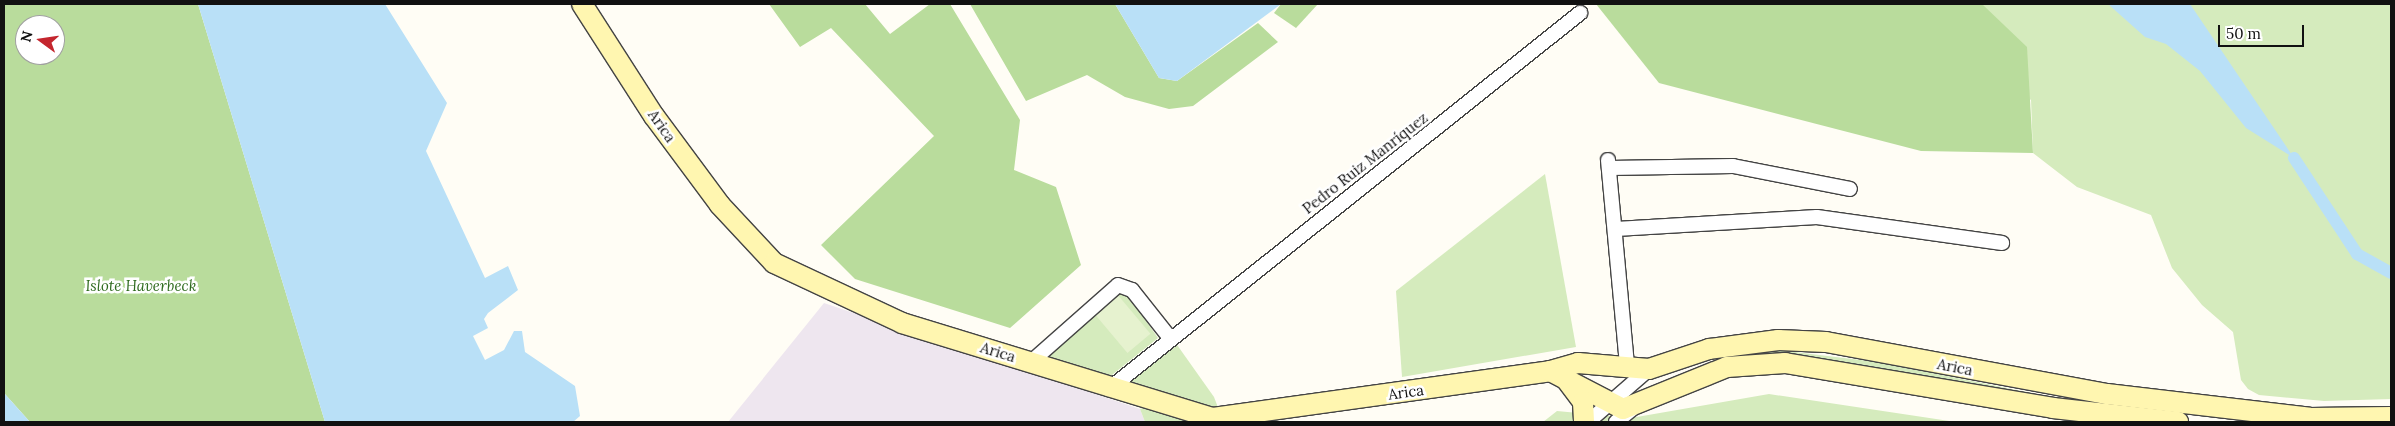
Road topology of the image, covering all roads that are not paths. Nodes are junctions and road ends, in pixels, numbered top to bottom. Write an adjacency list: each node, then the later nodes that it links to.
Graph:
1 (582, 4): 7 (main road, Arica)
2 (1580, 13): 6 (street, Pedro Ruiz Manríquez)
3 (1850, 189): 4 (street)
4 (1616, 229): 5 (street); 8 (street)
5 (2002, 242)
6 (1170, 338): 7 (street); 11 (street, Pedro Ruiz Manríquez)
7 (1031, 362): 11 (main road, Arica)
8 (1626, 366): 9 (main road, Arica); 10 (main road, Arica)
9 (1649, 368): 12 (street); 14 (main road, Arica)
10 (1556, 373): 11 (main road, Arica); 12 (main road); 15 (main road)
11 (1109, 389)
12 (1607, 402): 13 (main road); 16 (street)
13 (1632, 409): 17 (street); 18 (main road, Arica)
14 (2391, 416)
15 (1584, 422)
16 (1588, 422)
17 (1616, 422)
18 (2178, 422)

